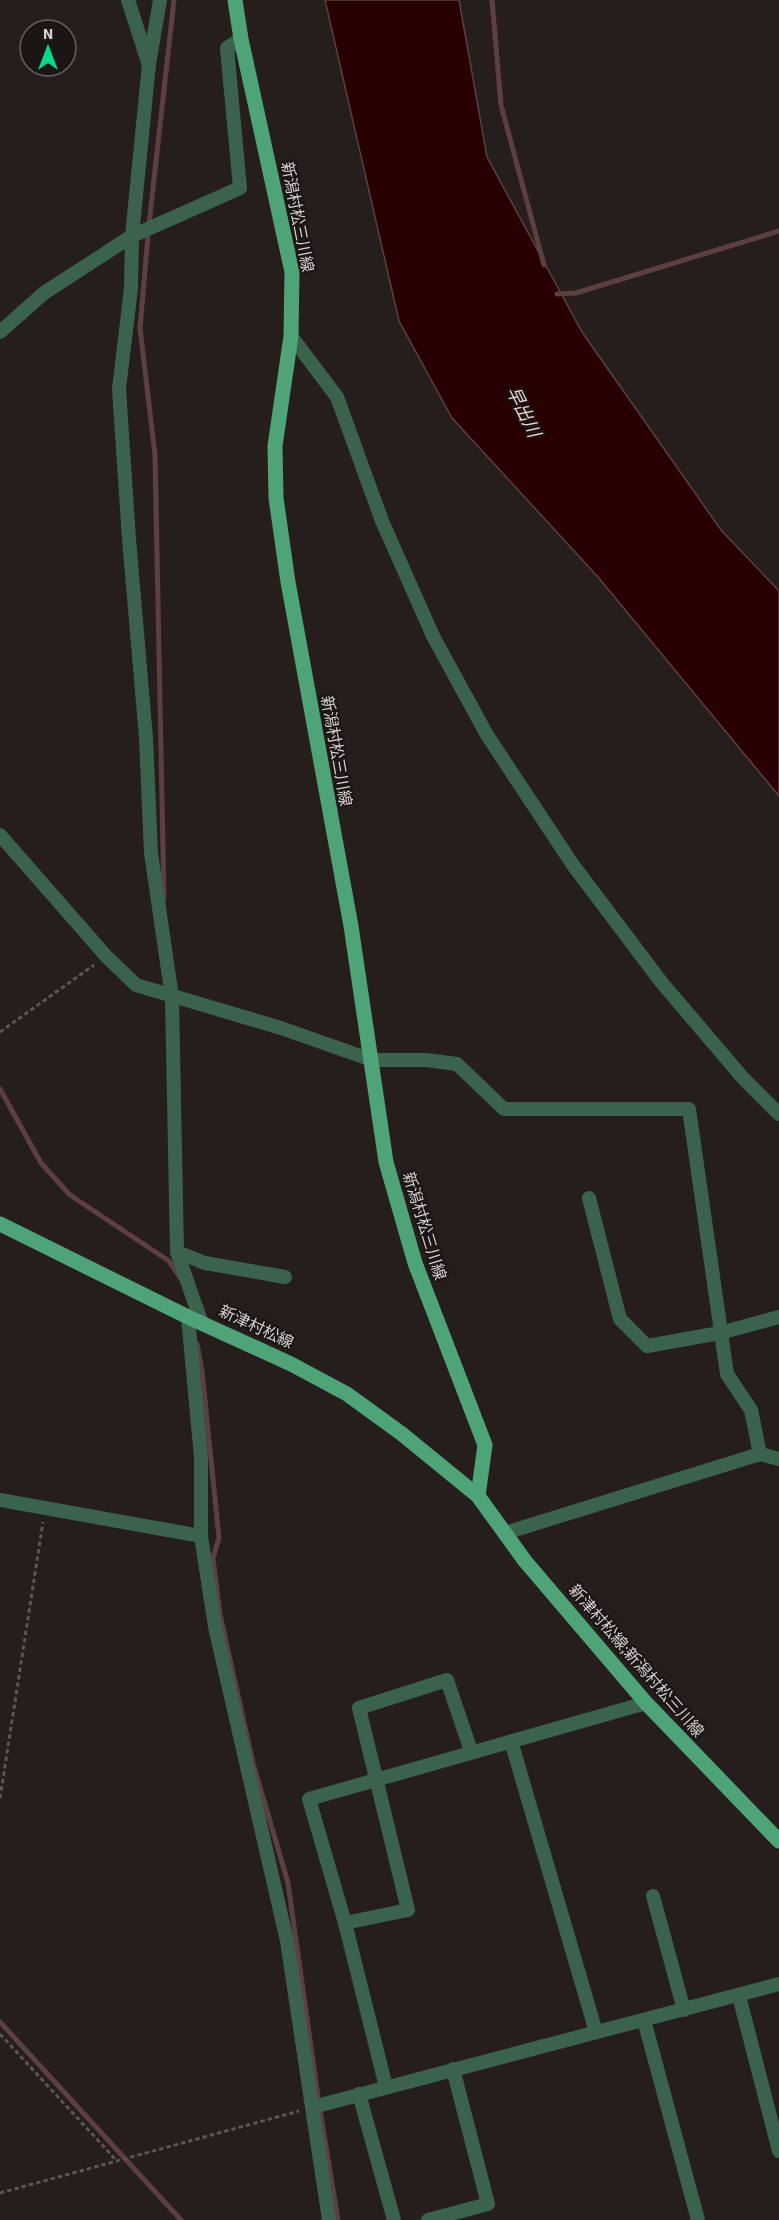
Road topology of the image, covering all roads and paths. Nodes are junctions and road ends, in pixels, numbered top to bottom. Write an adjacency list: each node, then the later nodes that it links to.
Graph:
1 (128, 0): 5 (street)
2 (160, 0): 5 (street)
3 (235, 0): 4 (main road, 新潟村松三川線)
4 (241, 39): 6 (street); 8 (main road, 新潟村松三川線)
5 (149, 64): 6 (street)
6 (132, 236): 7 (street); 11 (street)
7 (0, 332)
8 (291, 336): 13 (main road, 新潟村松三川線); 14 (street)
9 (0, 835): 10 (street)
10 (105, 956): 11 (street); 12 (path)
11 (172, 997): 13 (street); 17 (street)
12 (0, 1032)
13 (372, 1060): 21 (street); 24 (main road, 新潟村松三川線)
14 (779, 1114)
15 (589, 1198): 21 (street)
16 (0, 1224): 20 (main road, 新津村松線)
17 (177, 1252): 18 (street); 20 (street)
18 (285, 1277)
19 (779, 1317): 21 (street)
20 (194, 1319): 24 (main road, 新津村松線); 28 (street)
21 (720, 1333): 22 (street)
22 (760, 1454): 23 (street); 27 (street)
23 (779, 1459)
24 (477, 1496): 27 (main road, 新津村松線;新潟村松三川線)
25 (0, 1500): 26 (street)
26 (44, 1508): 28 (street); 33 (path)
27 (505, 1533): 29 (main road, 新津村松線;新潟村松三川線)
28 (201, 1536): 46 (street)
29 (646, 1703): 30 (street); 34 (main road, 新津村松線;新潟村松三川線)
30 (511, 1741): 31 (street); 41 (street)
31 (471, 1751): 32 (street); 32 (street)
32 (377, 1779): 36 (street); 36 (street)
33 (0, 1798)
34 (779, 1841)
35 (653, 1896): 39 (street)
36 (345, 1923): 44 (street)
37 (779, 1984): 38 (street)
38 (739, 1996): 39 (street); 47 (street)
39 (684, 2010): 40 (street)
40 (644, 2020): 41 (street); 54 (street)
41 (596, 2032): 43 (street)
42 (0, 2034): 48 (path)
43 (453, 2068): 44 (street); 50 (street)
44 (386, 2087): 45 (street)
45 (359, 2094): 46 (street); 52 (street)
46 (313, 2107): 48 (path); 51 (street)
47 (779, 2151)
48 (117, 2161): 49 (path)
49 (0, 2193)
50 (443, 2218): 53 (street)
51 (329, 2220)
52 (394, 2220)
53 (428, 2220)
54 (698, 2220)

